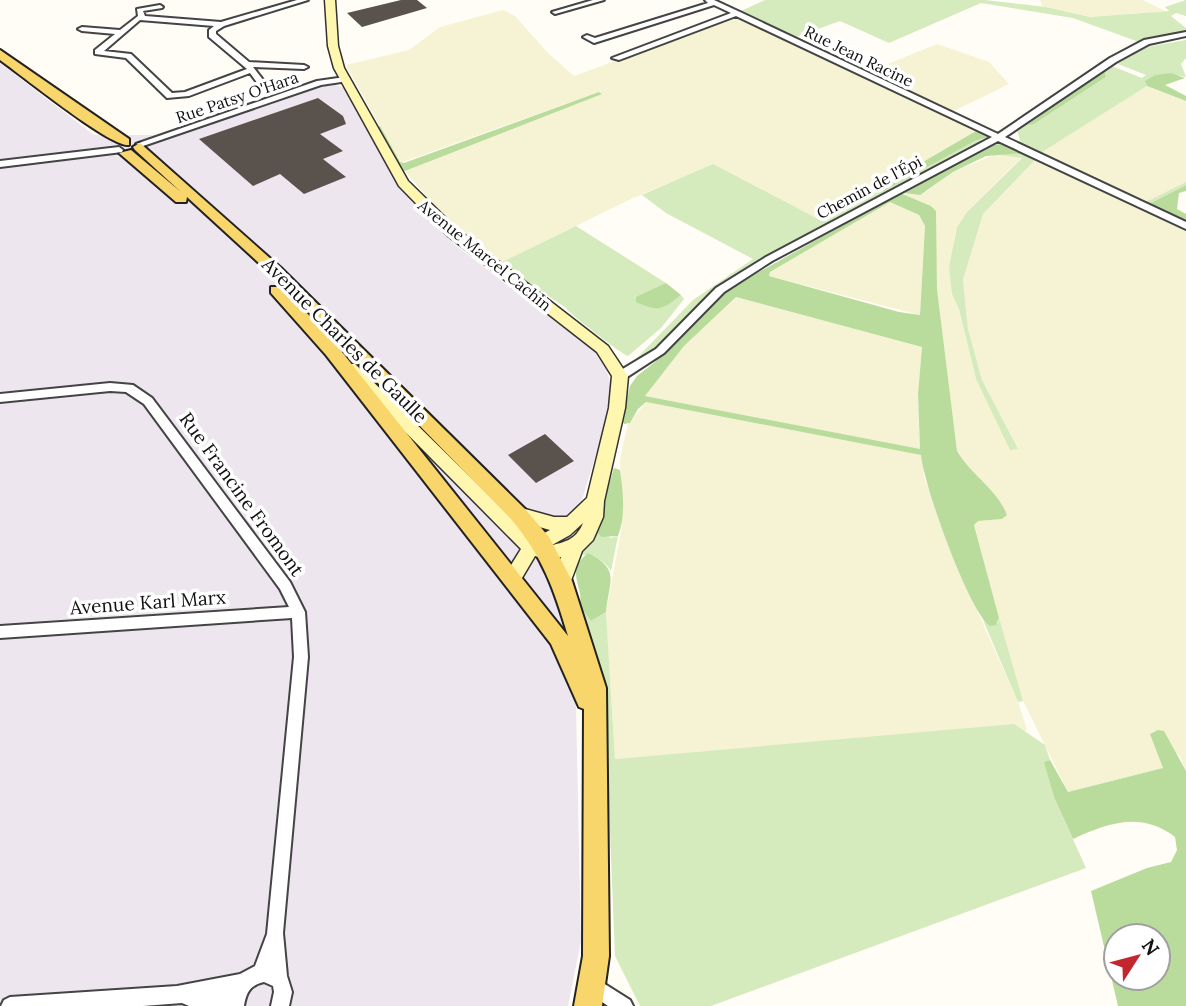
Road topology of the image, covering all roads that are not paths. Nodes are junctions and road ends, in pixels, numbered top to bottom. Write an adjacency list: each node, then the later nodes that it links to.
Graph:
1 (305, 0): 9 (street)
2 (330, 0): 18 (street, Avenue Marcel Cachin)
3 (601, 0): 6 (street)
4 (711, 1): 7 (street, Rue Jean Racine); 13 (street)
5 (160, 7): 8 (street)
6 (555, 12)
7 (738, 13): 15 (street); 20 (street, Rue Jean Racine)
8 (142, 17): 9 (street); 11 (street)
9 (221, 24): 16 (street)
10 (82, 29): 11 (street)
11 (121, 32): 16 (street)
12 (1186, 34): 20 (street, Chemin de l'Épi)
13 (587, 37)
14 (0, 54): 21 (main road, Avenue Charles de Gaulle)
15 (616, 58)
16 (249, 67): 17 (street); 19 (street)
17 (304, 67)
18 (345, 79): 21 (street, Rue Patsy O'Hara); 25 (street, Avenue Marcel Cachin)
19 (267, 90)
20 (998, 138): 23 (street); 25 (street, Chemin de l'Épi)
21 (130, 147): 22 (street); 24 (main road, Avenue Charles de Gaulle); 28 (main road, Avenue Charles de Gaulle)
22 (0, 164)
23 (1186, 226)
24 (331, 351): 31 (street, Avenue Charles de Gaulle); 32 (main road, Avenue Charles de Gaulle)
25 (620, 376): 27 (street)
26 (0, 398): 34 (street, Rue Francine Fromont)
27 (594, 501): 29 (street); 30 (street)
28 (518, 514): 29 (street); 31 (main road, Avenue Charles de Gaulle)
29 (573, 523): 31 (street)
30 (574, 547): 31 (street); 33 (street)
31 (541, 548): 32 (street); 33 (main road)
32 (512, 578): 36 (main road)
33 (562, 581): 36 (main road)
34 (298, 612): 35 (street, Avenue Karl Marx); 37 (street, Rue Francine Fromont)
35 (0, 632)
36 (594, 720): 41 (main road)
37 (275, 933): 39 (street, Rue Francine Fromont)
38 (243, 982): 39 (street); 40 (street); 44 (street)
39 (280, 991)
40 (177, 995): 42 (street); 43 (street)
41 (590, 996): 45 (street)
42 (10, 1006)
43 (228, 1006)
44 (235, 1006)
45 (624, 1006)

